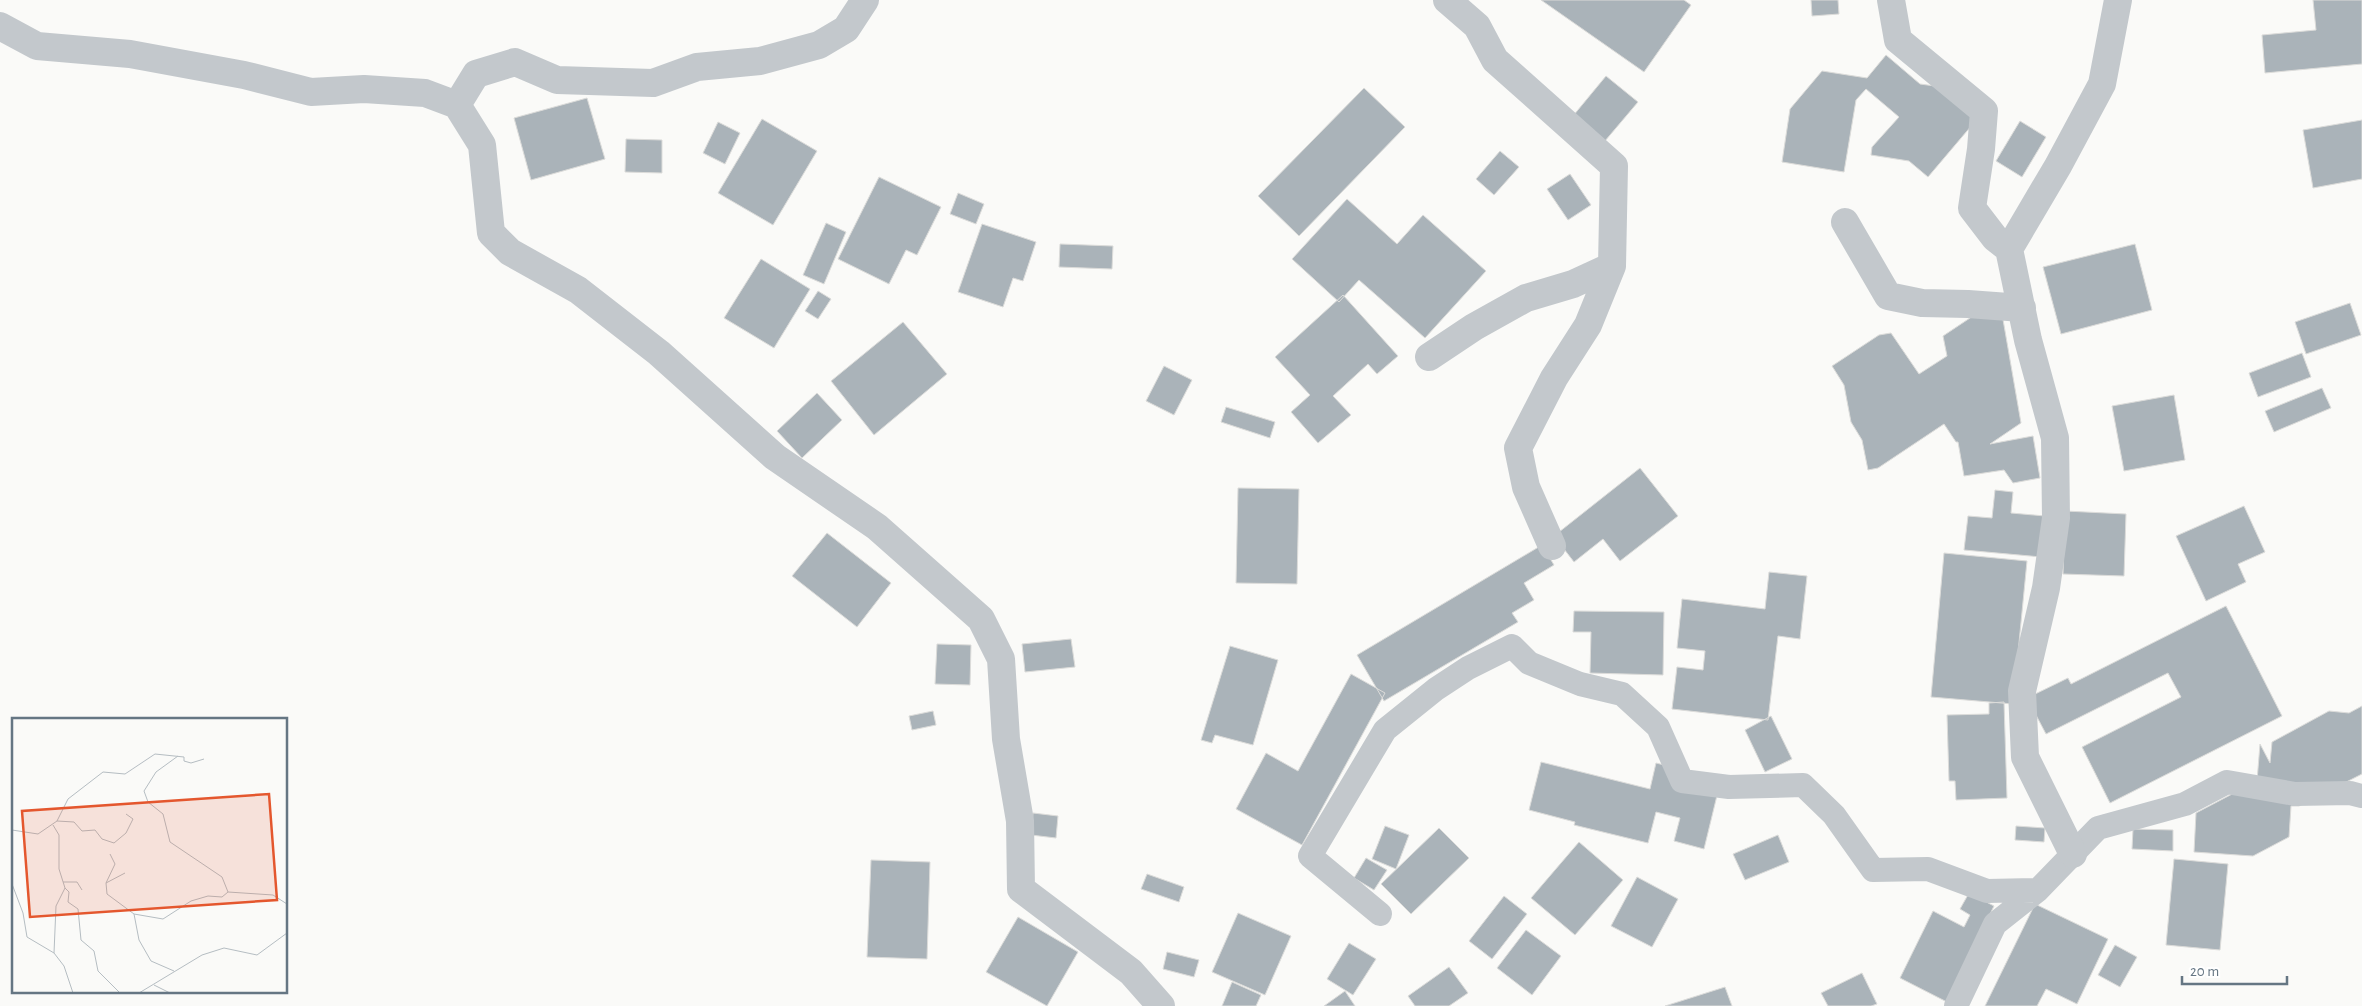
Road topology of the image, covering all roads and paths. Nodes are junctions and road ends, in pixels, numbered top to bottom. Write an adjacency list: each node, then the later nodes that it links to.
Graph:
1 (865, 0): 6 (street)
2 (1447, 0): 9 (street)
3 (1891, 0): 8 (street)
4 (2118, 0): 8 (street)
5 (0, 26): 6 (street)
6 (457, 105): 17 (street)
7 (1845, 222): 10 (street)
8 (2009, 249): 10 (street)
9 (1612, 266): 11 (street); 12 (street)
10 (2022, 308): 14 (street)
11 (1429, 357)
12 (1552, 546)
13 (2362, 796): 14 (street)
14 (2074, 854): 15 (street)
15 (2038, 890): 16 (street); 18 (street)
16 (1380, 914)
17 (1161, 1006)
18 (1956, 1006)

